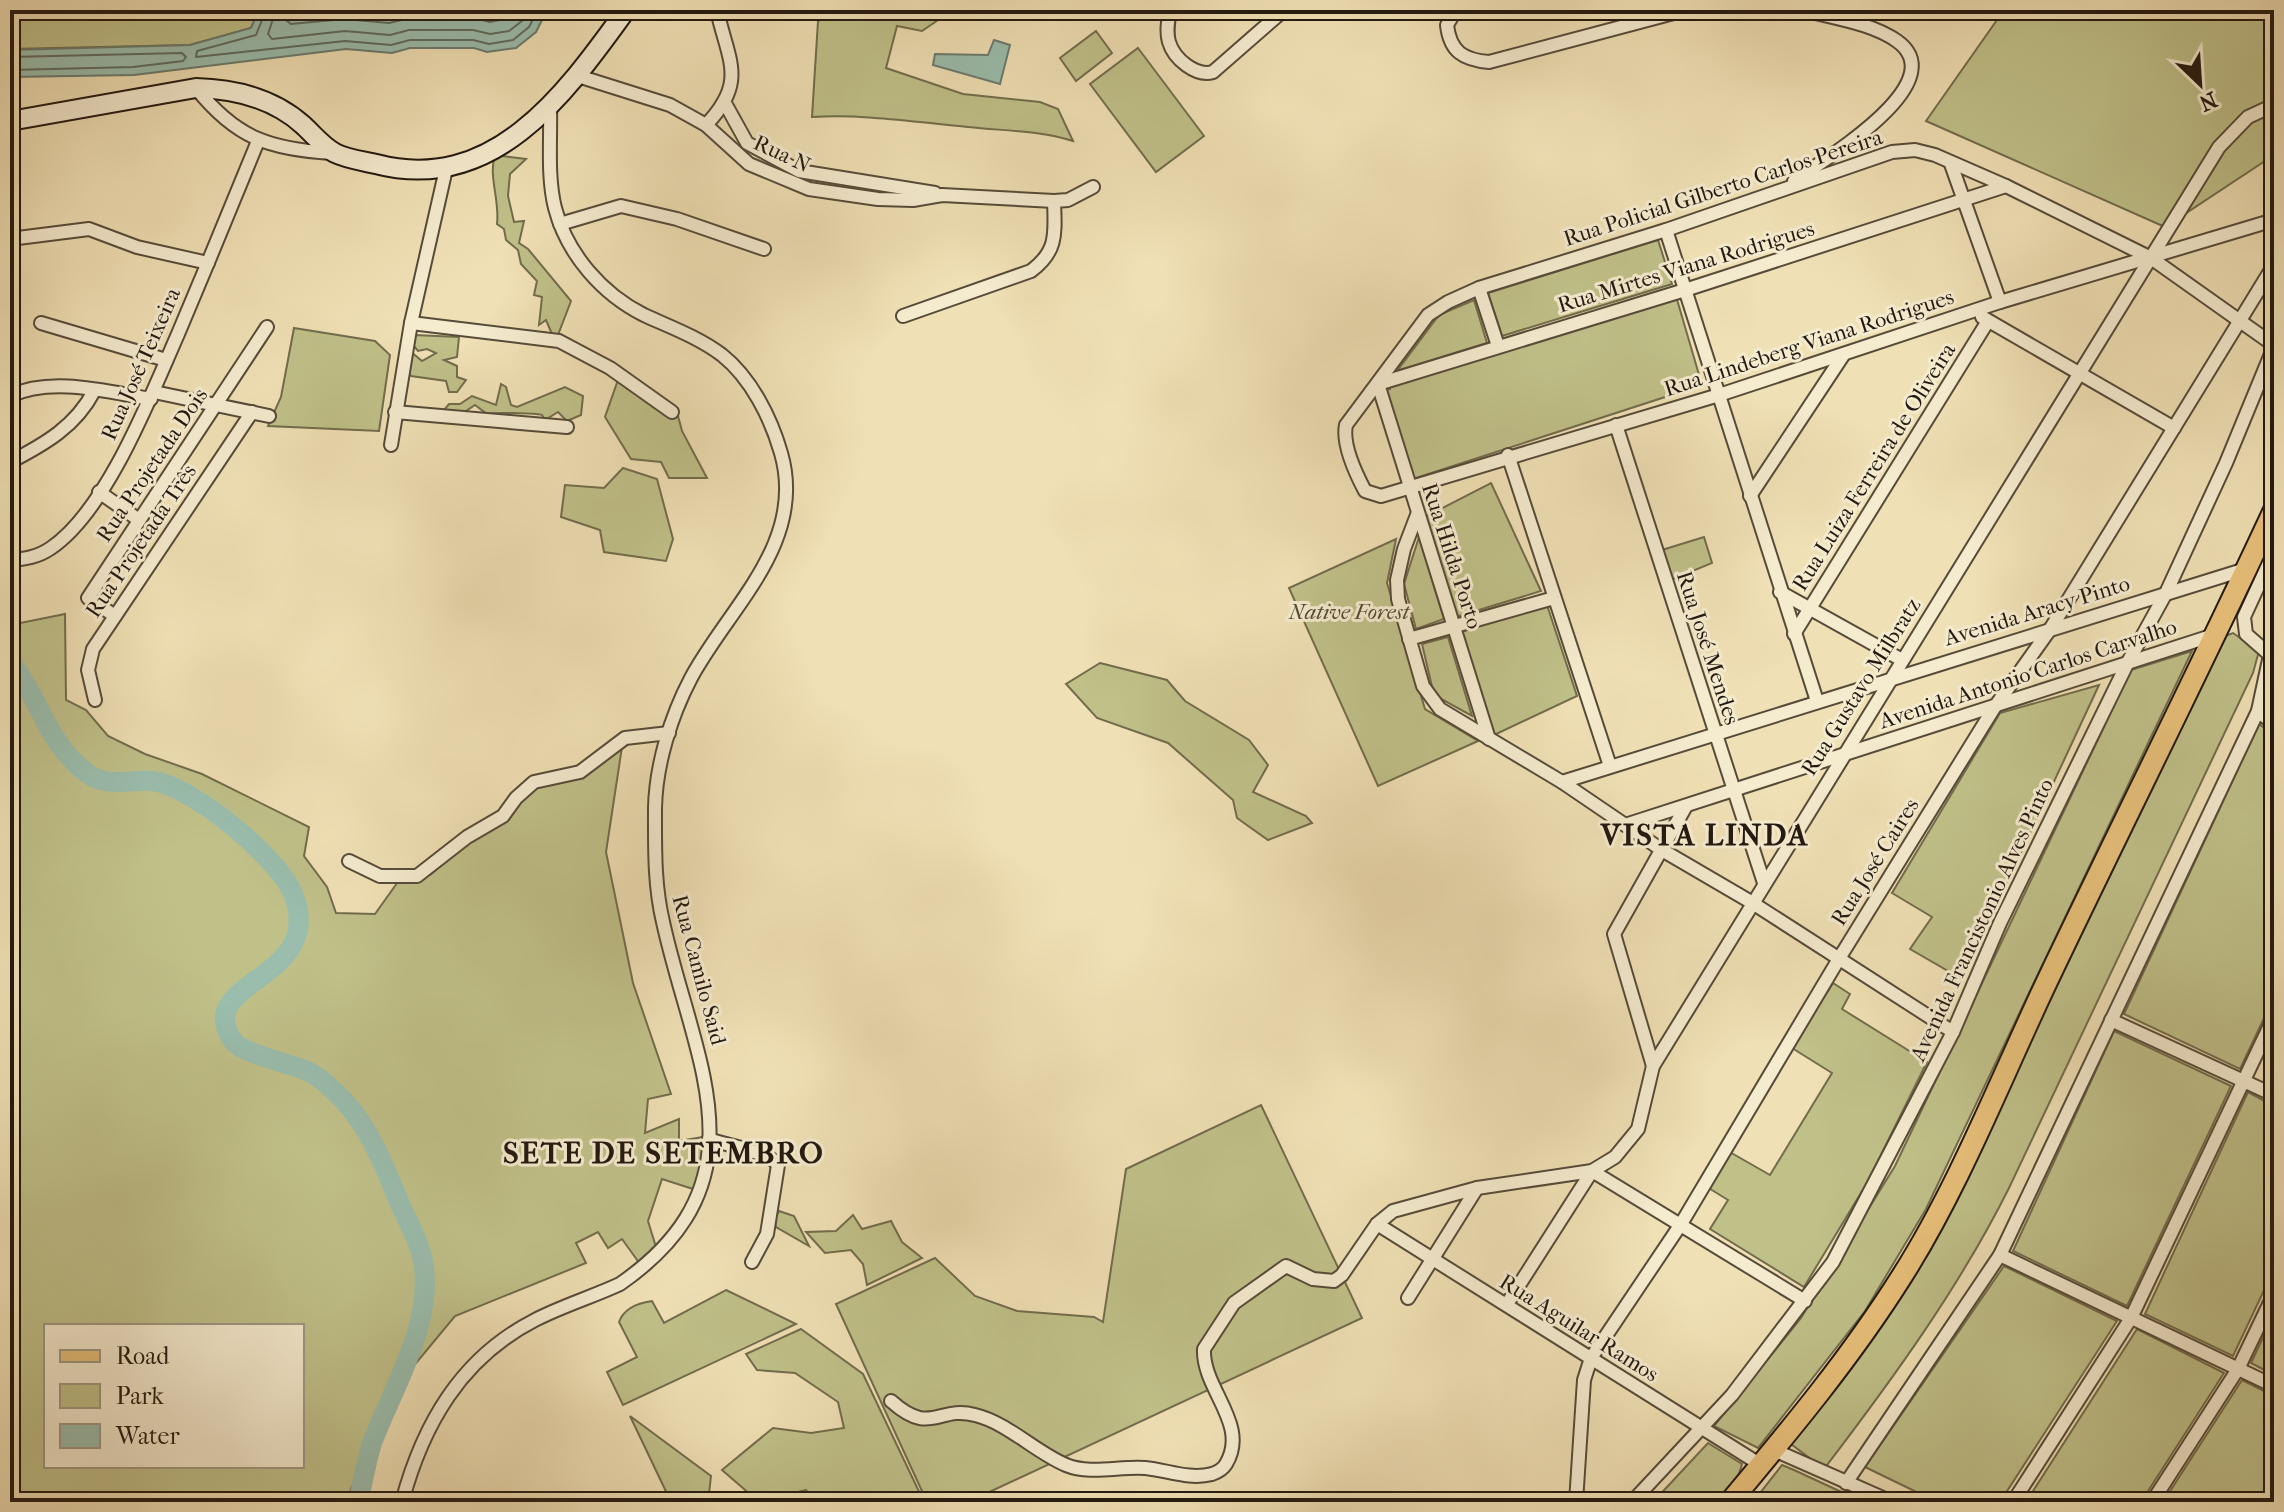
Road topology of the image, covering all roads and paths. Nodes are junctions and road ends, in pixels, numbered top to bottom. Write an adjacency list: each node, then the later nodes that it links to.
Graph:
1 (626, 10): 8 (main road)
2 (717, 10): 10 (street)
3 (1170, 10): 4 (street)
4 (1284, 10)
5 (1456, 10): 6 (street)
6 (1685, 10)
7 (1804, 10): 24 (street)
8 (578, 76): 12 (main road); 14 (street, Rua N)
9 (196, 88): 13 (main road); 16 (street); 18 (main road)
10 (726, 105): 14 (street); 15 (street, Rua N)
11 (2274, 105): 34 (street, Rua Gustavo Milbratz)
12 (550, 107): 20 (main road); 30 (street, Rua Camilo Said)
13 (10, 121)
14 (706, 125): 17 (street, Rua N)
15 (739, 133): 17 (street); 21 (street, Rua N)
16 (258, 141): 18 (street); 35 (street, Rua José Teixeira)
17 (726, 146): 25 (street, Rua N)
18 (336, 154): 20 (main road)
19 (1951, 164): 22 (street, Rua Policial Gilberto Carlos Pereira); 24 (street, Rua Policial Gilberto Carlos Pereira); 28 (street)
20 (446, 169): 45 (street)
21 (828, 178): 25 (street); 26 (street, Rua N)
22 (2006, 186): 28 (street, Rua Mirtes Viana Rodrigues); 34 (street, Rua Policial Gilberto Carlos Pereira)
23 (1093, 187): 27 (street, Rua N)
24 (1784, 188): 31 (street, Rua Policial Gilberto Carlos Pereira)
25 (826, 192): 26 (street, Rua N)
26 (942, 195): 27 (street, Rua N)
27 (1054, 201): 41 (street)
28 (1965, 201): 38 (street, Rua Mirtes Viana Rodrigues); 39 (street)
29 (2274, 220): 34 (street, Rua Lindeberg Viana Rodrigues)
30 (560, 224): 33 (street); 96 (street, Rua Camilo Said)
31 (1666, 230): 37 (street, Rua Policial Gilberto Carlos Pereira); 38 (street)
32 (10, 239): 35 (street)
33 (764, 249)
34 (2151, 258): 39 (street, Rua Lindeberg Viana Rodrigues); 42 (street, Rua Policial Gilberto Carlos Pereira); 51 (street, Rua Gustavo Milbratz)
35 (208, 263): 50 (street, Rua José Teixeira)
36 (2274, 265): 42 (street, Rua José Caires)
37 (1479, 288): 47 (street); 52 (street, Rua Policial Gilberto Carlos Pereira)
38 (1685, 290): 47 (street, Rua Mirtes Viana Rodrigues); 55 (street)
39 (2000, 302): 40 (street, Rua Lindeberg Viana Rodrigues)
40 (1973, 311): 43 (street); 49 (street, Rua Lindeberg Viana Rodrigues)
41 (903, 316)
42 (2241, 320): 48 (street, Avenida Francistonio Alves Pinto); 64 (street, Rua José Caires)
43 (1988, 321): 51 (street); 81 (street, Rua Luiza Ferreira de Oliveira)
44 (41, 323): 50 (street)
45 (411, 323): 59 (street); 60 (street)
46 (267, 327): 57 (street, Rua Projetada Dois)
47 (1498, 346): 52 (street, Rua Mirtes Viana Rodrigues)
48 (2273, 349): 79 (street, Avenida Francistonio Alves Pinto)
49 (1844, 354): 55 (street, Rua Lindeberg Viana Rodrigues); 71 (street)
50 (166, 360): 54 (street, Rua José Teixeira)
51 (2080, 374): 64 (street); 88 (street, Rua Gustavo Milbratz)
52 (1378, 384): 68 (street, Rua Policial Gilberto Carlos Pereira); 69 (street, Rua Hilda Porto)
53 (94, 391): 54 (street); 56 (street); 67 (street)
54 (153, 395): 57 (street); 70 (street, Rua José Teixeira)
55 (1719, 395): 62 (street, Rua Lindeberg Viana Rodrigues); 71 (street)
56 (10, 396)
57 (217, 406): 58 (street); 74 (street, Rua Projetada Dois)
58 (252, 412): 61 (street); 82 (street, Rua Projetada Três)
59 (395, 412): 63 (street); 65 (street)
60 (672, 412)
61 (269, 416)
62 (1616, 425): 66 (street, Rua Lindeberg Viana Rodrigues); 97 (street, Rua José Mendes)
63 (567, 427)
64 (2174, 428): 84 (street, Rua José Caires)
65 (391, 445)
66 (1508, 455): 69 (street, Rua Lindeberg Viana Rodrigues); 80 (street)
67 (10, 462)
68 (1361, 483): 69 (street, Rua Lindeberg Viana Rodrigues)
69 (1408, 487): 73 (street, Rua Hilda Porto)
70 (99, 492): 74 (street); 76 (street, Rua José Teixeira)
71 (1750, 496): 78 (street)
72 (2274, 510): 77 (main road)
73 (1417, 515): 83 (street, Rua Hilda Porto); 87 (street)
74 (139, 520): 82 (street, Rua Projetada Dois)
75 (2274, 552): 94 (street)
76 (10, 560)
77 (2249, 568): 79 (street, Avenida Aracy Pinto); 86 (main road)
78 (1780, 592): 81 (street); 85 (street)
79 (2166, 593): 84 (street, Avenida Aracy Pinto); 89 (street, Avenida Francistonio Alves Pinto)
80 (1554, 598): 83 (street); 100 (street)
81 (1809, 610): 85 (street, Rua Luiza Ferreira de Oliveira); 88 (street)
82 (115, 616): 91 (street, Rua Projetada Três)
83 (1454, 627): 87 (street); 98 (street, Rua Hilda Porto)
84 (2051, 628): 90 (street, Avenida Aracy Pinto); 93 (street, Rua José Caires)
85 (1794, 634): 92 (street)
86 (2214, 635): 89 (street, Avenida Antonio Carlos Carvalho); 134 (main road)
87 (1409, 639): 98 (street)
88 (1902, 660): 90 (street, Rua Gustavo Milbratz)
89 (2128, 662): 93 (street, Avenida Antonio Carlos Carvalho); 112 (street, Avenida Francistonio Alves Pinto)
90 (1892, 677): 92 (street, Avenida Aracy Pinto); 99 (street, Rua Gustavo Milbratz)
91 (95, 700)
92 (1817, 701): 97 (street, Avenida Aracy Pinto)
93 (1994, 708): 99 (street, Avenida Antonio Carlos Carvalho); 109 (street, Rua José Caires)
94 (2258, 711): 95 (street); 111 (street)
95 (2274, 724)
96 (669, 733): 106 (street); 116 (street, Rua Camilo Said)
97 (1714, 733): 100 (street, Avenida Aracy Pinto); 102 (street, Rua José Mendes)
98 (1489, 739): 101 (street)
99 (1842, 755): 102 (street, Avenida Antonio Carlos Carvalho); 107 (street, Rua Gustavo Milbratz)
100 (1610, 766): 101 (street, Avenida Aracy Pinto)
101 (1562, 782): 104 (street)
102 (1733, 790): 103 (street, Avenida Antonio Carlos Carvalho); 107 (street, Rua José Mendes)
103 (1686, 806): 104 (street, Avenida Antonio Carlos Carvalho); 105 (street)
104 (1625, 825): 105 (street)
105 (1662, 850): 108 (street); 113 (street)
106 (349, 861)
107 (1764, 883): 108 (street, Rua Gustavo Milbratz)
108 (1751, 902): 109 (street); 113 (street, Rua Gustavo Milbratz)
109 (1840, 957): 112 (street); 120 (street, Rua José Caires)
110 (2274, 1017): 114 (street)
111 (2111, 1020): 114 (street); 121 (street)
112 (1953, 1032): 126 (street, Avenida Francistonio Alves Pinto)
113 (1653, 1066): 117 (street, Rua Gustavo Milbratz)
114 (2243, 1081): 115 (street); 128 (street)
115 (2274, 1095)
116 (709, 1139): 123 (street); 136 (street, Rua Camilo Said)
117 (1592, 1171): 118 (street); 120 (street); 127 (street, Rua Gustavo Milbratz)
118 (1477, 1188): 119 (street); 122 (street)
119 (1377, 1224): 122 (street, Rua Aguilar Ramos); 132 (street)
120 (1681, 1224): 126 (street); 129 (street, Rua José Caires)
121 (2000, 1255): 128 (street); 135 (street)
122 (1431, 1260): 125 (street); 127 (street, Rua Aguilar Ramos)
123 (752, 1262)
124 (2274, 1294): 130 (street)
125 (1408, 1298)
126 (1805, 1301): 133 (street, Avenida Francistonio Alves Pinto)
127 (1507, 1304): 129 (street, Rua Aguilar Ramos)
128 (2131, 1318): 130 (street); 141 (street)
129 (1591, 1358): 133 (street, Rua Aguilar Ramos); 137 (street, Rua José Caires)
130 (2238, 1369): 131 (street); 142 (street)
131 (2274, 1386)
132 (891, 1401)
133 (1699, 1429): 134 (street, Rua Aguilar Ramos); 138 (street, Avenida Francistonio Alves Pinto)
134 (1767, 1457): 135 (street, Rua Aguilar Ramos); 139 (main road)
135 (1846, 1483): 140 (street, Rua Aguilar Ramos)
136 (402, 1502)
137 (1576, 1502)
138 (1632, 1502)
139 (1730, 1502)
140 (1892, 1502)
141 (2013, 1502)
142 (2152, 1502)

